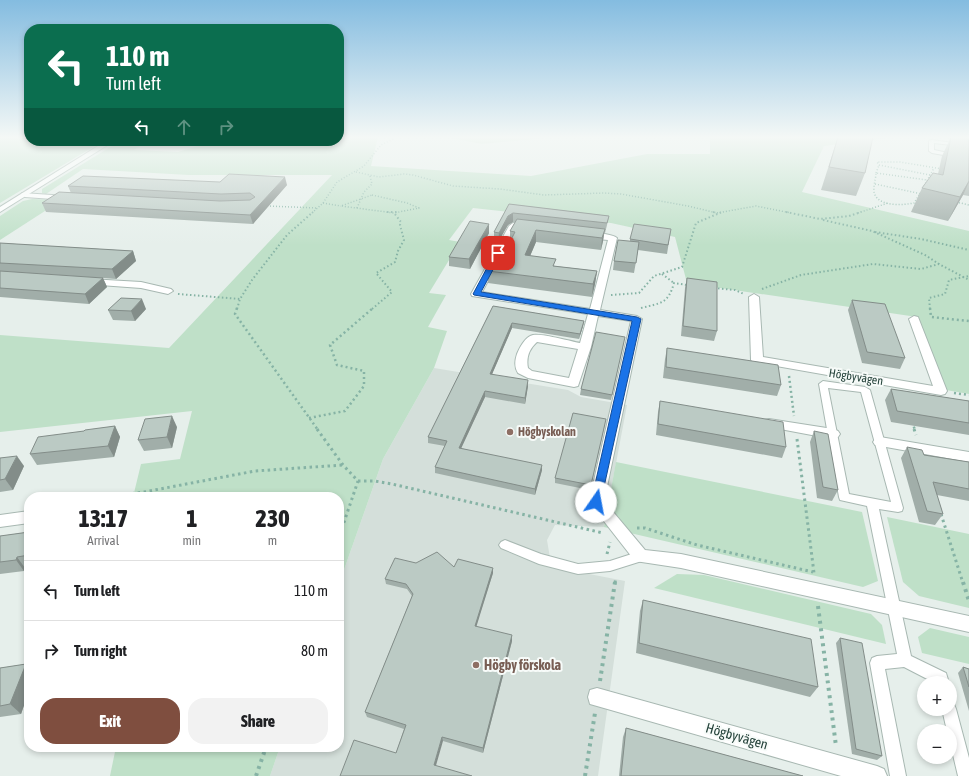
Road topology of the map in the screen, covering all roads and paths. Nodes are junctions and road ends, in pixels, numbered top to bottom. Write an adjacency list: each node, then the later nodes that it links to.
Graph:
1 (60, 173): 13 (street)
2 (353, 173): 18 (path)
3 (360, 173): 8 (path)
4 (876, 173): 10 (path)
5 (878, 173): 9 (path)
6 (921, 173): 7 (path)
7 (930, 175): 9 (path)
8 (370, 176): 16 (path); 27 (path)
9 (927, 180): 11 (path)
10 (875, 184): 12 (path); 19 (path)
11 (924, 187)
12 (920, 194): 14 (path); 19 (path)
13 (25, 195): 15 (street); 25 (street)
14 (927, 195)
15 (72, 198)
16 (362, 198): 22 (path); 24 (path); 26 (path)
17 (955, 202): 20 (path)
18 (323, 203): 22 (path); 23 (path)
19 (888, 203): 28 (path)
20 (969, 205)
21 (267, 206): 23 (path)
22 (341, 206): 24 (path)
23 (317, 208): 45 (path)
24 (357, 208): 26 (path)
25 (0, 210)
26 (394, 213): 52 (path)
27 (717, 213): 28 (path); 34 (path)
28 (820, 219): 30 (path)
29 (544, 230): 46 (street)
30 (872, 231): 32 (path); 33 (path)
31 (574, 233): 43 (street)
32 (969, 250)
33 (939, 264): 36 (path); 44 (path)
34 (662, 273): 39 (path); 43 (path)
35 (969, 276): 36 (path)
36 (961, 277): 37 (path); 49 (path)
37 (969, 280)
38 (78, 281): 42 (street)
39 (674, 283): 40 (path); 47 (path)
40 (690, 285)
41 (712, 288): 44 (path)
42 (168, 291): 45 (path)
43 (598, 296): 46 (street)
44 (754, 297): 51 (street, Högbyvägen)
45 (240, 299): 52 (path)
46 (595, 312): 47 (street); 50 (street)
47 (637, 319): 68 (street)
48 (914, 319): 51 (street, Högbyvägen)
49 (969, 321)
50 (585, 347): 50 (street)
51 (788, 365): 55 (path)
52 (309, 418): 60 (path)
53 (757, 420): 55 (street)
54 (911, 420): 58 (path)
55 (796, 428): 56 (street); 72 (path)
56 (833, 434): 57 (lane, Högbyvägen); 63 (lane, Högbyvägen)
57 (880, 442): 58 (street); 63 (lane, Högbyvägen)
58 (920, 449): 59 (street)
59 (969, 457)
60 (343, 465): 61 (path); 62 (path)
61 (358, 481): 67 (path); 68 (path)
62 (144, 492)
63 (872, 503): 75 (lane)
64 (940, 510): 74 (path)
65 (24, 518): 66 (street)
66 (0, 521)
67 (344, 522)
68 (618, 533): 70 (street); 71 (path); 72 (path)
69 (505, 545): 71 (lane)
70 (641, 556): 71 (lane); 73 (street)
71 (610, 566): 79 (path)
72 (814, 572): 73 (path); 73 (path)
73 (819, 582): 75 (street); 82 (path)
74 (969, 601)
75 (895, 608): 76 (street); 77 (lane)
76 (969, 624)
77 (905, 660): 78 (lane); 86 (lane)
78 (937, 676)
79 (597, 697): 82 (street, Högbyvägen); 84 (path)
80 (950, 716): 87 (lane)
81 (264, 752): 83 (path)
82 (838, 765): 85 (street, Högbyvägen)
83 (256, 776)
84 (585, 776)
85 (877, 776)
86 (898, 776)
87 (966, 776)

